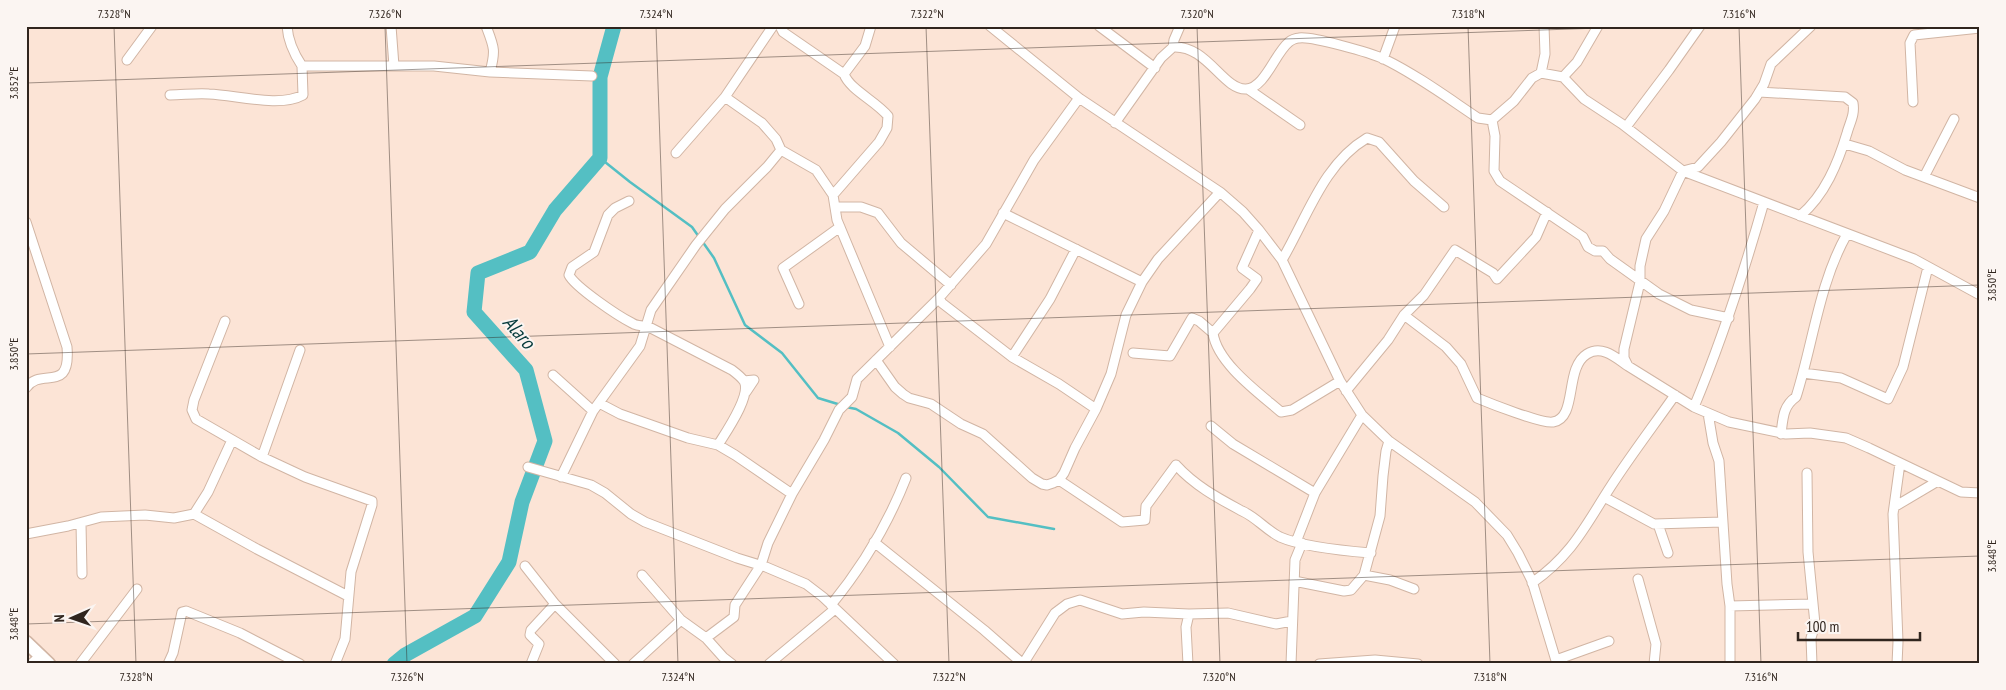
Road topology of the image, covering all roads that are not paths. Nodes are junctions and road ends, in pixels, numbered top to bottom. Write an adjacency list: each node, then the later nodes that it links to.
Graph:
1 (152, 26): 19 (street)
2 (287, 26): 20 (street)
3 (392, 26): 21 (street)
4 (486, 26): 23 (street)
5 (773, 26): 31 (street)
6 (780, 26): 25 (street)
7 (872, 26): 25 (street)
8 (990, 26): 32 (street)
9 (1099, 26): 22 (street)
10 (1180, 26): 17 (street)
11 (1395, 26): 18 (street)
12 (1544, 26): 24 (street)
13 (1598, 26): 27 (street)
14 (1700, 26): 38 (street)
15 (1811, 26): 29 (street)
16 (1980, 28): 33 (street)
17 (1173, 47): 22 (street); 28 (street)
18 (1383, 59): 28 (street); 35 (street)
19 (127, 60)
20 (302, 66): 21 (street); 30 (street)
21 (394, 66): 23 (street)
22 (1155, 68): 36 (street)
23 (490, 72): 26 (street)
24 (1542, 73): 27 (street); 35 (street)
25 (844, 74): 45 (street)
26 (592, 76)
27 (1563, 77): 38 (street)
28 (1248, 89): 37 (street)
29 (1759, 92): 39 (street); 42 (street)
30 (170, 95)
31 (725, 97): 40 (street); 41 (street)
32 (1079, 98): 36 (street); 51 (street)
33 (1912, 102)
34 (1954, 119): 43 (street)
35 (1492, 120): 52 (street)
36 (1114, 123): 44 (street)
37 (1300, 125)
38 (1626, 127): 42 (street)
39 (1845, 144): 43 (street); 53 (street)
40 (781, 150): 45 (street); 70 (street)
41 (676, 153)
42 (1683, 172): 48 (street); 62 (street)
43 (1924, 177): 46 (street)
44 (1220, 192): 56 (street); 61 (street)
45 (833, 195): 49 (street)
46 (1980, 198)
47 (629, 201): 70 (street)
48 (1764, 202): 53 (street); 68 (street)
49 (836, 207): 55 (street); 63 (street)
50 (1444, 207): 59 (street)
51 (1003, 212): 58 (street); 63 (street)
52 (1547, 212): 62 (street); 67 (street)
53 (1800, 216): 57 (street)
54 (26, 222): 83 (street)
55 (840, 227): 66 (street); 72 (street)
56 (1259, 230): 59 (street); 71 (street)
57 (1847, 234): 60 (street); 80 (street)
58 (1076, 249): 61 (street); 77 (street)
59 (1282, 260): 82 (street)
60 (1928, 267): 64 (street); 80 (street)
61 (1142, 282): 88 (street)
62 (1640, 282): 68 (street); 73 (street)
63 (952, 285): 65 (street)
64 (1980, 295)
65 (939, 298): 72 (street); 77 (street)
66 (799, 304)
67 (1404, 315): 76 (street); 84 (street)
68 (1729, 318): 87 (street)
69 (225, 320): 94 (street)
70 (647, 326): 86 (street); 96 (street)
71 (1213, 333): 75 (street); 82 (street)
72 (890, 347): 78 (street)
73 (1624, 349): 76 (street); 79 (street)
74 (300, 350): 97 (street)
75 (1133, 353)
76 (1613, 355): 79 (street)
77 (1012, 357): 88 (street)
78 (876, 360): 103 (street); 107 (street)
79 (1628, 366): 85 (street)
80 (1803, 373): 93 (street)
81 (553, 375): 89 (street)
82 (1340, 380): 84 (street)
83 (26, 388)
84 (1346, 391): 91 (street)
85 (1675, 395): 87 (street); 108 (street)
86 (599, 403): 89 (street); 96 (street)
87 (1694, 407): 90 (street)
88 (1096, 409): 103 (street)
89 (593, 411): 101 (street)
90 (1708, 413): 93 (street); 111 (street)
91 (1362, 415): 95 (street); 105 (street)
92 (1211, 426): 105 (street)
93 (1781, 434): 98 (street)
94 (232, 440): 97 (street); 110 (street)
95 (1389, 441): 117 (street); 126 (street)
96 (718, 445): 107 (street)
97 (262, 457): 129 (street)
98 (1900, 463): 104 (street); 109 (street)
99 (528, 467): 101 (street)
100 (1806, 472): 131 (street)
101 (562, 478): 119 (street)
102 (906, 478): 115 (street)
103 (1059, 480): 116 (street)
104 (1938, 481): 106 (street); 109 (street)
105 (1315, 493): 116 (street)
106 (1980, 493)
107 (792, 494): 119 (street)
108 (1604, 497): 113 (street); 126 (street)
109 (1894, 507): 159 (street)
110 (194, 514): 112 (street); 129 (street)
111 (1722, 522): 113 (street); 132 (street)
112 (81, 523): 114 (street); 121 (street)
113 (1658, 524): 118 (street)
114 (26, 534)
115 (874, 542): 133 (street); 134 (street)
116 (1299, 542): 117 (street); 125 (street)
117 (1371, 552): 122 (street)
118 (1668, 552)
119 (761, 565): 133 (street); 137 (street)
120 (525, 566): 130 (street)
121 (82, 574)
122 (1364, 574): 125 (street); 127 (street)
123 (642, 575): 135 (street)
124 (1638, 579): 156 (street)
125 (1294, 581): 136 (street)
126 (1532, 583): 141 (street)
127 (1414, 589)
128 (137, 590): 142 (street)
129 (348, 596): 145 (street)
130 (555, 604): 146 (street); 147 (street)
131 (1813, 604): 132 (street); 158 (street)
132 (1730, 606): 157 (street)
133 (833, 607): 150 (street); 151 (street)
134 (1189, 614): 136 (street); 152 (street)
135 (681, 620): 137 (street); 148 (street)
136 (1292, 621): 153 (street)
137 (706, 638): 149 (street)
138 (1609, 641): 141 (street)
139 (26, 642): 140 (street)
140 (40, 661)
141 (1556, 662)
142 (80, 664)
143 (168, 664): 144 (street)
144 (300, 664)
145 (335, 664)
146 (530, 664)
147 (615, 664)
148 (633, 664)
149 (732, 664)
150 (769, 664)
151 (894, 664)
152 (1188, 664)
153 (1291, 664)
154 (1319, 664): 155 (street)
155 (1418, 664)
156 (1654, 664)
157 (1730, 664)
158 (1812, 664)
159 (1897, 664)

